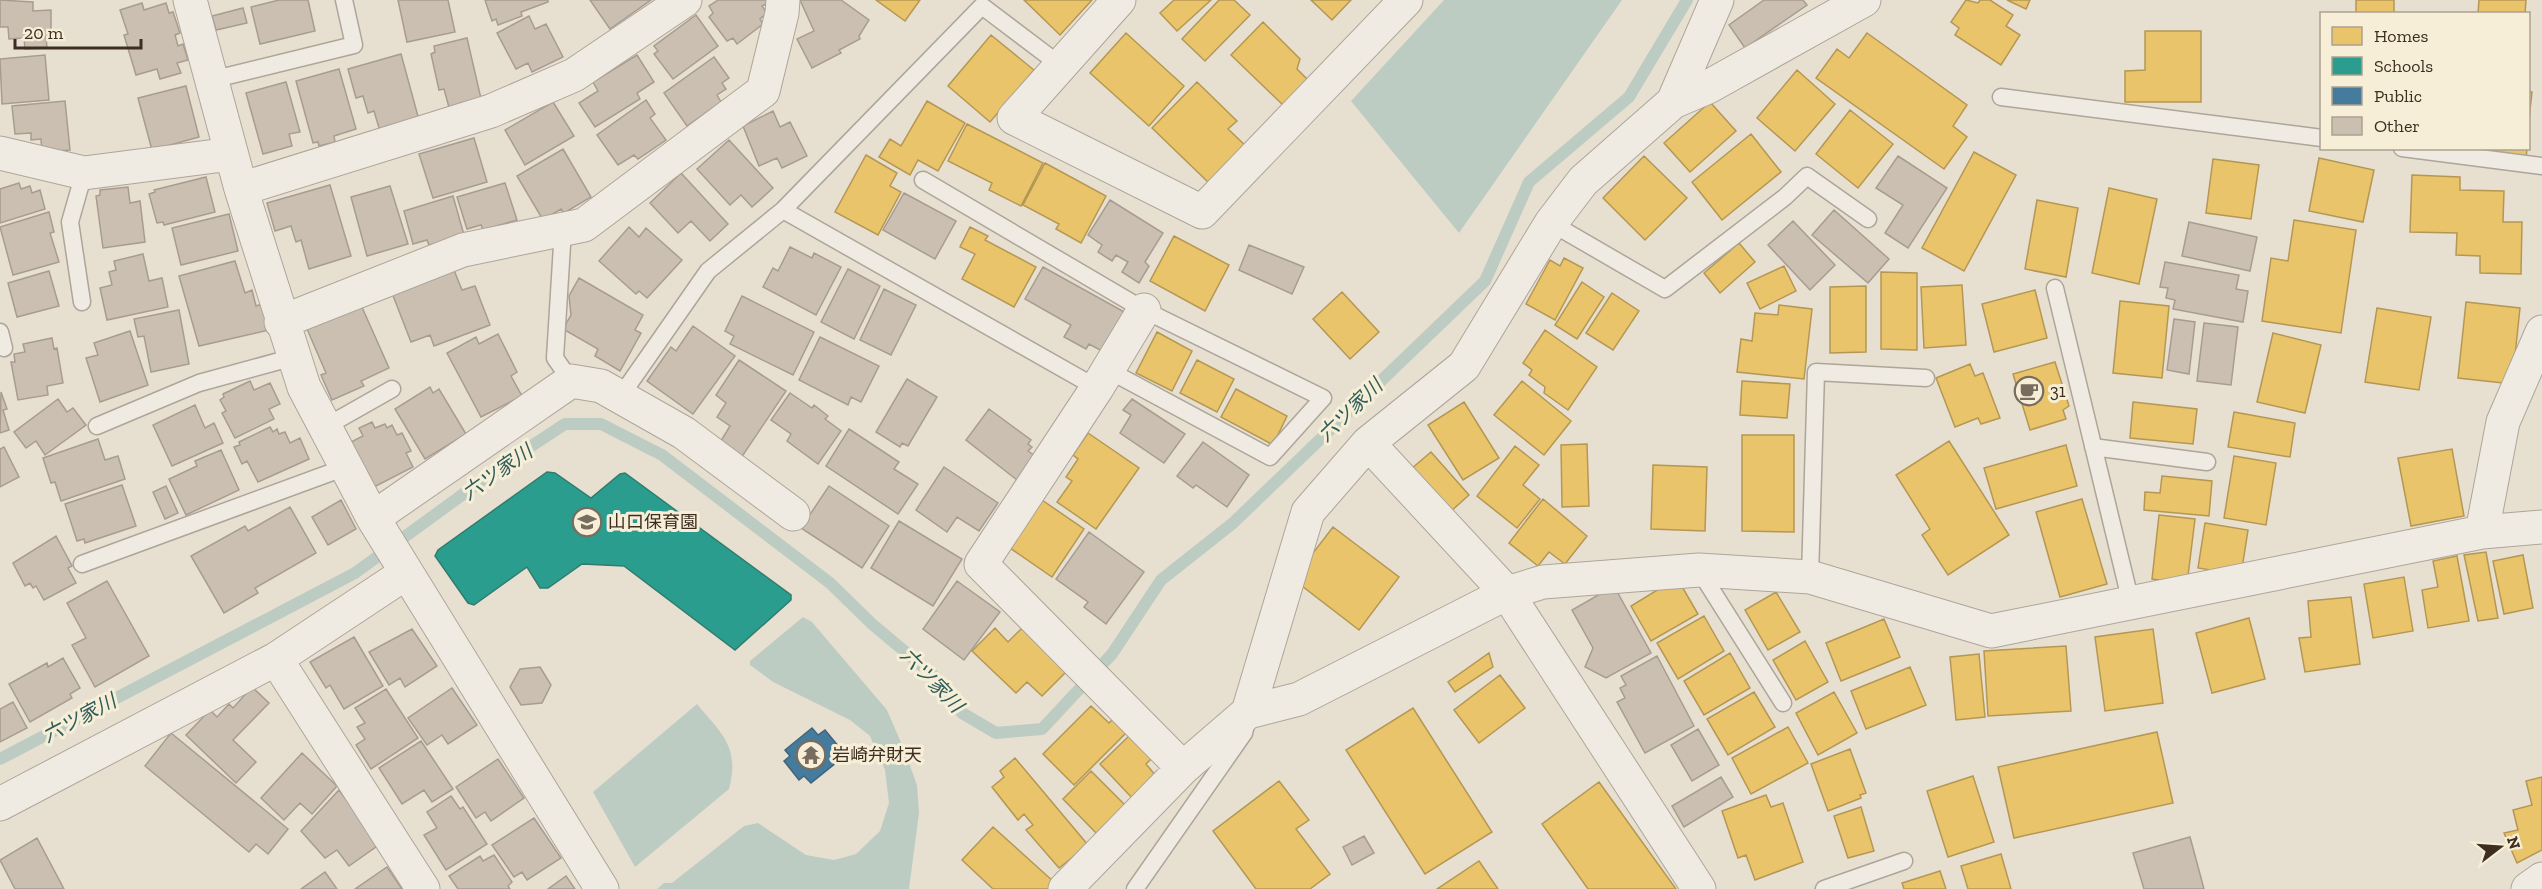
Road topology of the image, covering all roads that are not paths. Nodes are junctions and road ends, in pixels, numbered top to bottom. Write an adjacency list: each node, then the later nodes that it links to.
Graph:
1 (190, 0): 10 (street)
2 (344, 0): 10 (lane)
3 (685, 0): 20 (street)
4 (783, 0): 24 (street)
5 (1119, 0): 9 (street)
6 (1406, 0): 9 (street)
7 (1717, 0): 12 (street)
8 (1864, 0): 12 (street)
9 (1060, 65): 21 (lane)
10 (211, 80): 16 (street)
11 (2001, 97): 13 (lane)
12 (1673, 102): 23 (street)
13 (2320, 138)
14 (2418, 150): 17 (lane)
15 (0, 153): 18 (street)
16 (231, 154): 18 (street); 20 (street)
17 (2542, 166)
18 (84, 173): 26 (lane)
19 (923, 180): 27 (lane)
20 (241, 189): 28 (street)
21 (783, 210): 32 (lane); 35 (lane)
22 (1868, 219): 23 (lane)
23 (1551, 223): 38 (street)
24 (563, 229): 28 (street); 33 (lane)
25 (2055, 288): 39 (lane)
26 (82, 302)
27 (1144, 310): 32 (street); 32 (lane)
28 (282, 322): 30 (street)
29 (2542, 332): 45 (street)
30 (294, 357): 36 (lane); 37 (street)
31 (1926, 378): 49 (lane)
32 (1103, 379): 55 (street)
33 (571, 381): 35 (street); 43 (street)
34 (392, 390): 37 (lane)
35 (620, 397): 42 (street)
36 (97, 426)
37 (325, 427): 41 (street)
38 (1368, 443): 50 (street); 54 (street)
39 (2093, 447): 40 (lane); 51 (lane)
40 (2207, 462)
41 (346, 467): 43 (street); 46 (lane)
42 (793, 514)
43 (375, 520): 48 (street)
44 (2542, 527): 45 (street)
45 (2482, 532): 51 (street)
46 (82, 564)
47 (1699, 570): 49 (street); 50 (street); 53 (lane)
48 (405, 572): 52 (street); 60 (street)
49 (1810, 577): 51 (street)
50 (1507, 593): 54 (street); 63 (street)
51 (2131, 603)
52 (276, 659): 56 (street); 59 (street)
53 (1783, 703)
54 (1248, 712): 55 (street); 62 (lane)
55 (1183, 768): 61 (street)
56 (0, 804)
57 (1904, 861): 64 (lane)
58 (2542, 879): 65 (street)
59 (423, 889)
60 (602, 889)
61 (1065, 889)
62 (1135, 889)
63 (1699, 889)
64 (1824, 889)
65 (2528, 889)

